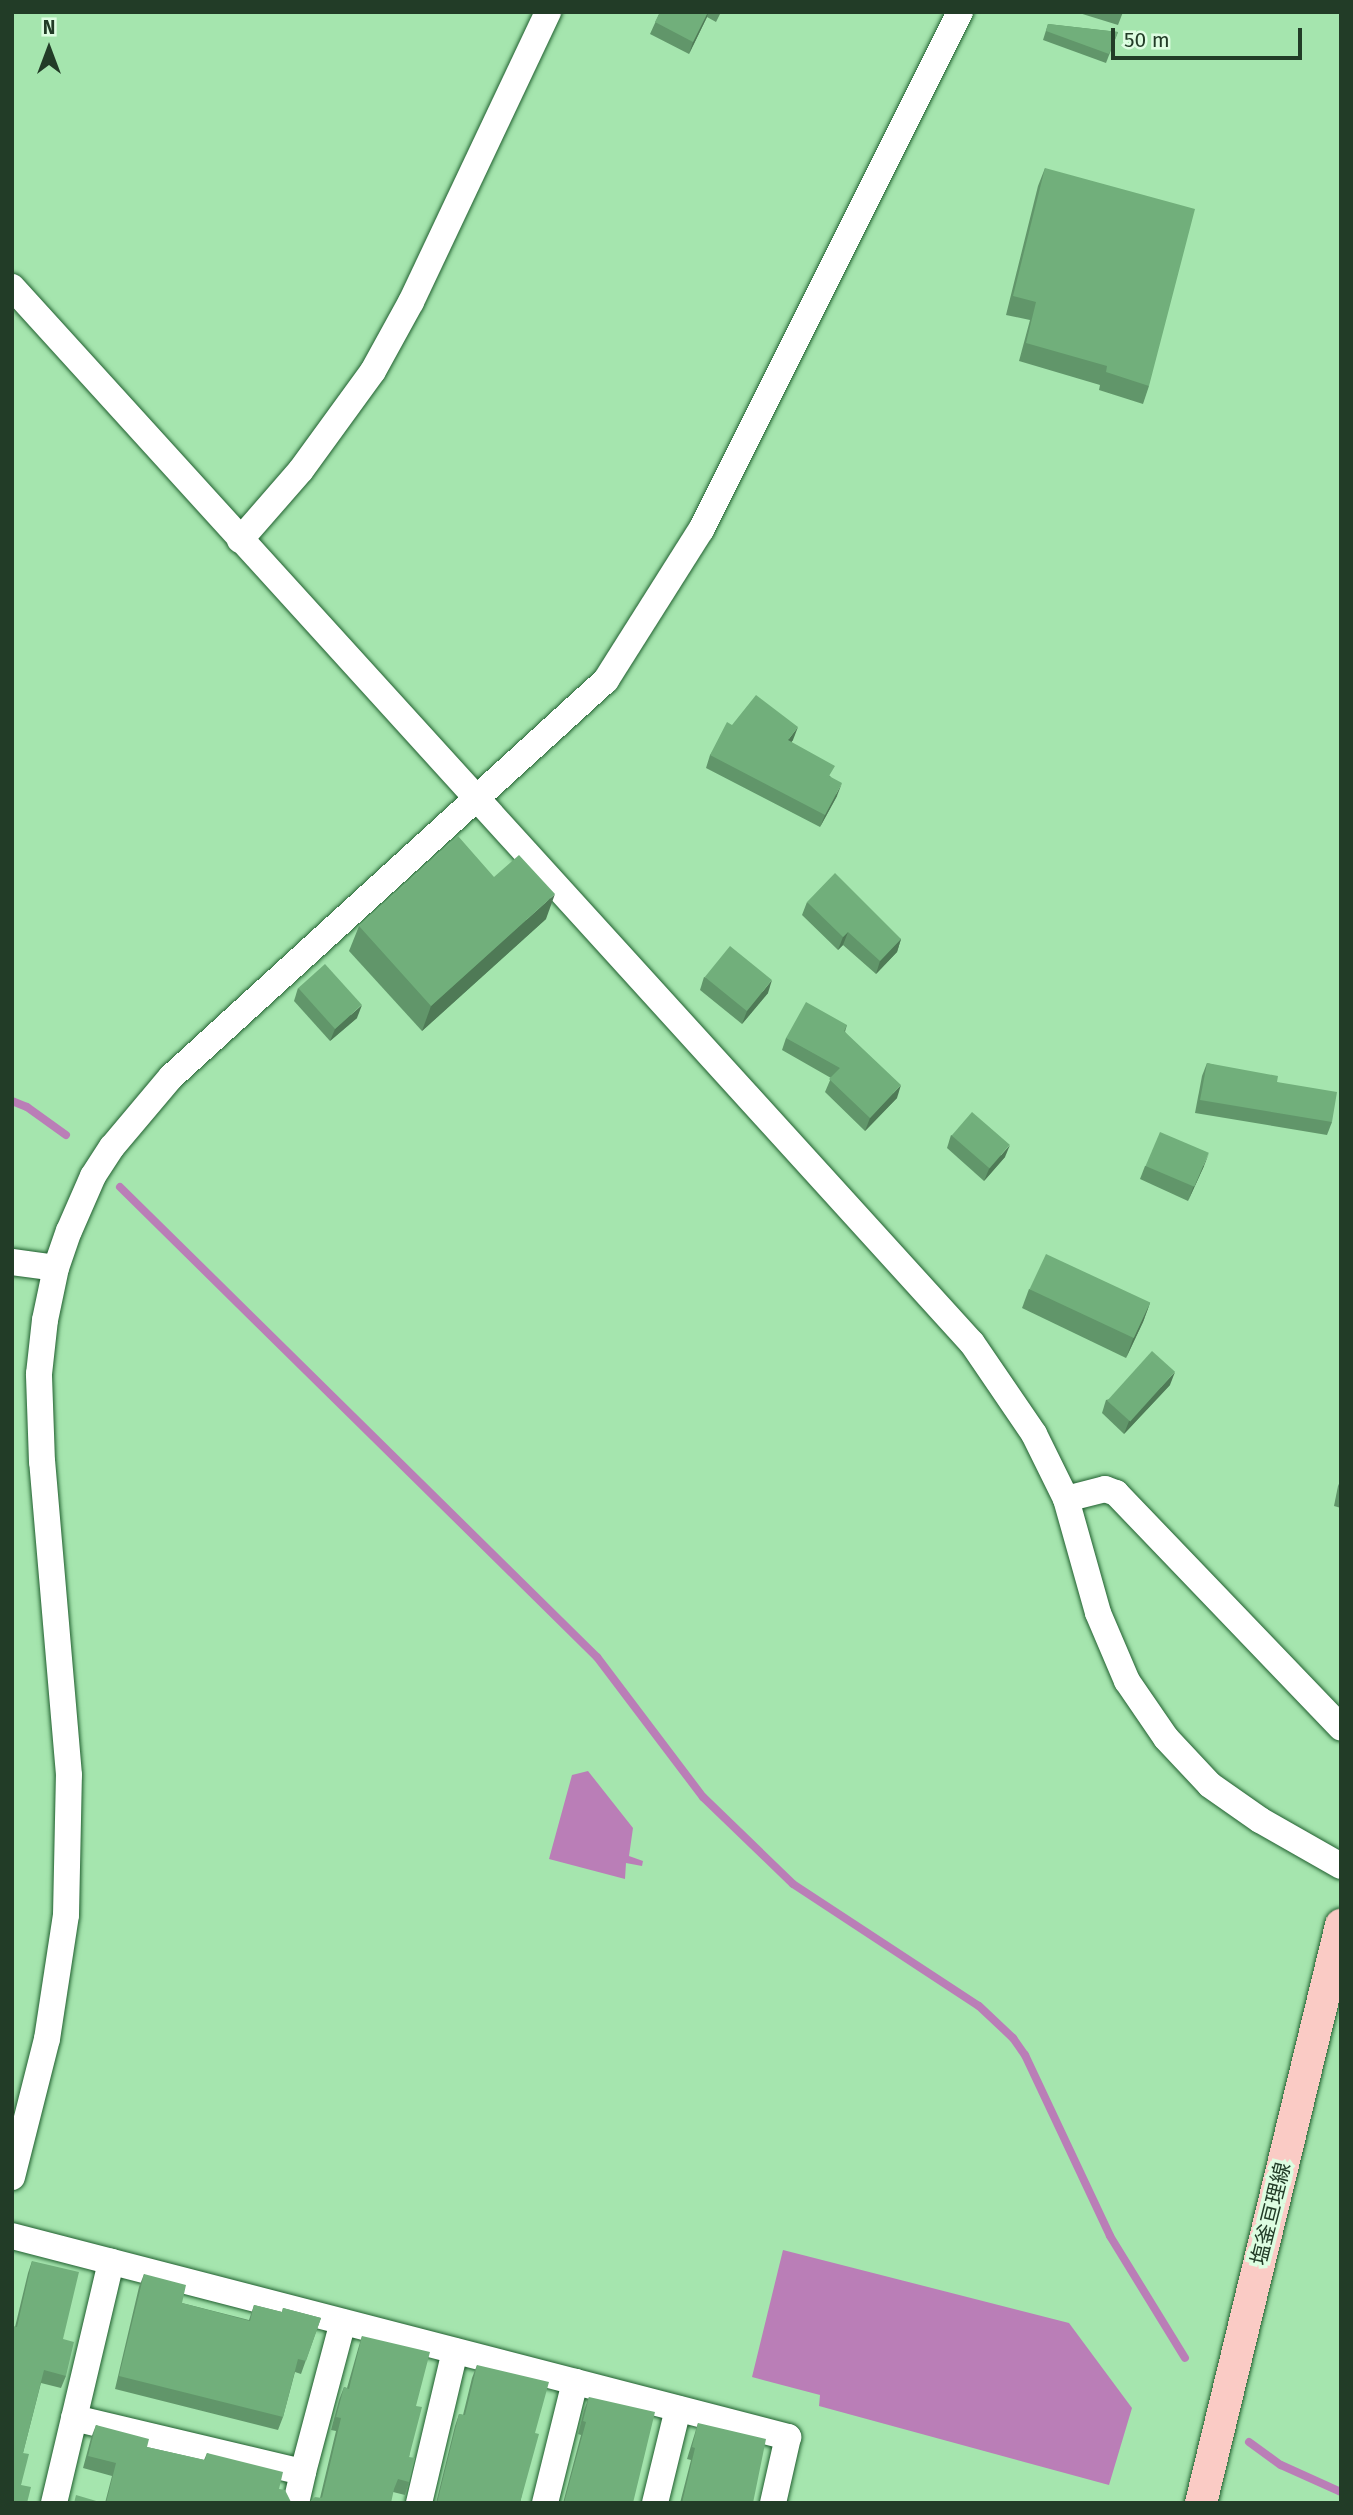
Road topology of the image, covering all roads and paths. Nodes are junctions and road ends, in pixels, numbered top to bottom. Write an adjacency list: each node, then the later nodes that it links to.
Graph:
1 (548, 12): 4 (street)
2 (960, 12): 5 (street)
3 (12, 287): 4 (street)
4 (240, 540): 5 (street)
5 (475, 798): 7 (street); 8 (street)
6 (12, 1262): 7 (street)
7 (56, 1268): 12 (street)
8 (1066, 1499): 9 (street); 10 (street)
9 (1341, 1728)
10 (1341, 1866)
11 (1341, 1925): 27 (main road, 塩釜亘理線)
12 (12, 2177)
13 (12, 2236): 14 (street)
14 (111, 2262): 15 (street); 19 (street)
15 (344, 2322): 16 (street); 20 (street)
16 (455, 2351): 17 (street); 23 (street)
17 (575, 2382): 18 (street); 24 (street)
18 (678, 2409): 25 (street); 26 (street)
19 (74, 2418): 20 (street); 21 (street)
20 (303, 2472): 22 (street)
21 (54, 2503)
22 (296, 2503)
23 (419, 2503)
24 (545, 2503)
25 (655, 2503)
26 (773, 2503)
27 (1201, 2503)

